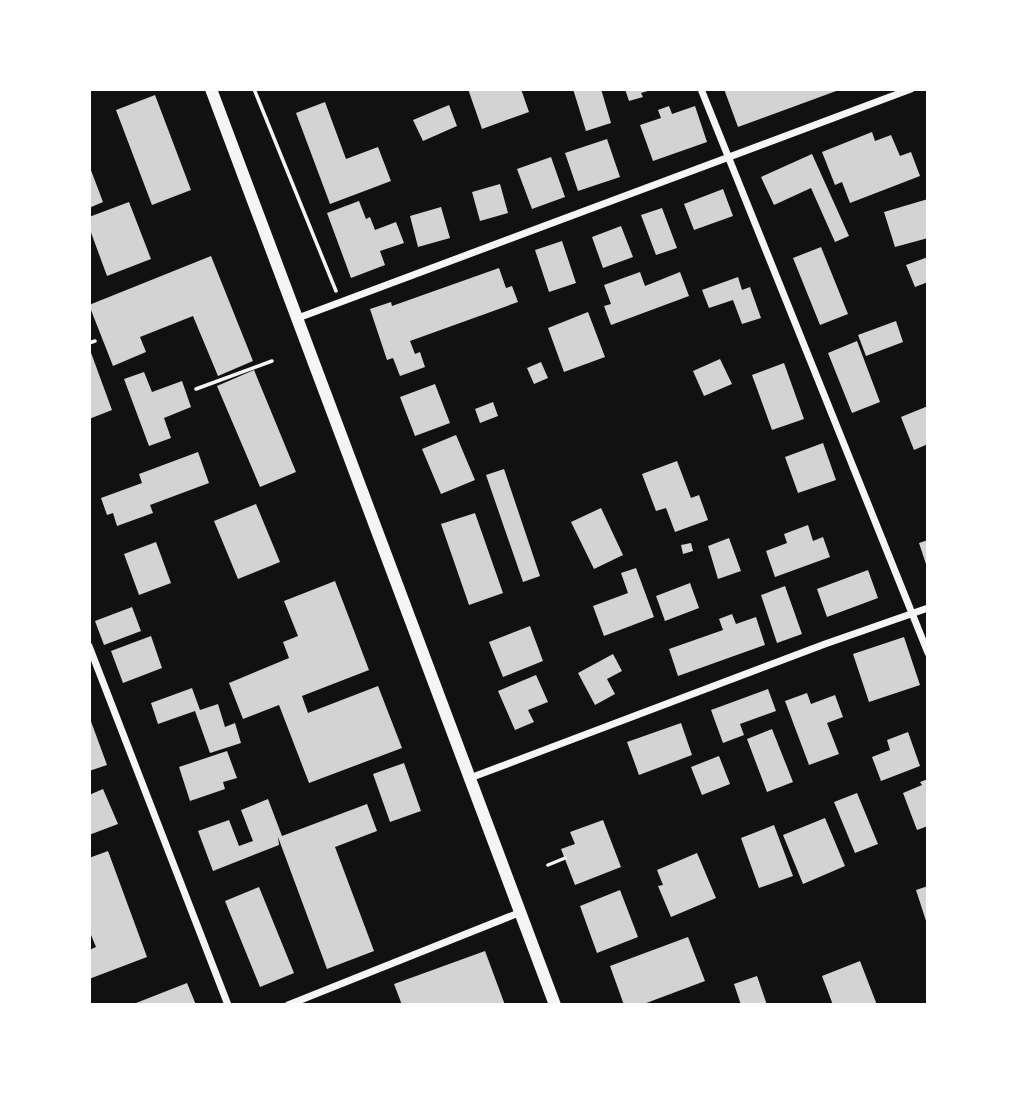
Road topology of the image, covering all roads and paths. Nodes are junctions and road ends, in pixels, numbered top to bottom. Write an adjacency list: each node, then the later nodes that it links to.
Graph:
1 (211, 89): 7 (main road)
2 (254, 89): 6 (path)
3 (701, 89): 5 (street)
4 (911, 89): 5 (street)
5 (727, 156): 6 (street); 13 (street)
6 (341, 302): 7 (street)
7 (298, 318): 16 (main road)
8 (95, 341): 9 (path)
9 (89, 343)
10 (272, 361): 11 (path)
11 (196, 388)
12 (928, 608): 13 (street)
13 (911, 615): 15 (street); 16 (street)
14 (89, 646): 20 (street)
15 (928, 653)
16 (470, 778): 19 (main road)
17 (565, 858): 18 (path)
18 (548, 865)
19 (521, 912): 21 (street); 22 (main road)
20 (228, 1005)
21 (288, 1005)
22 (555, 1005)

